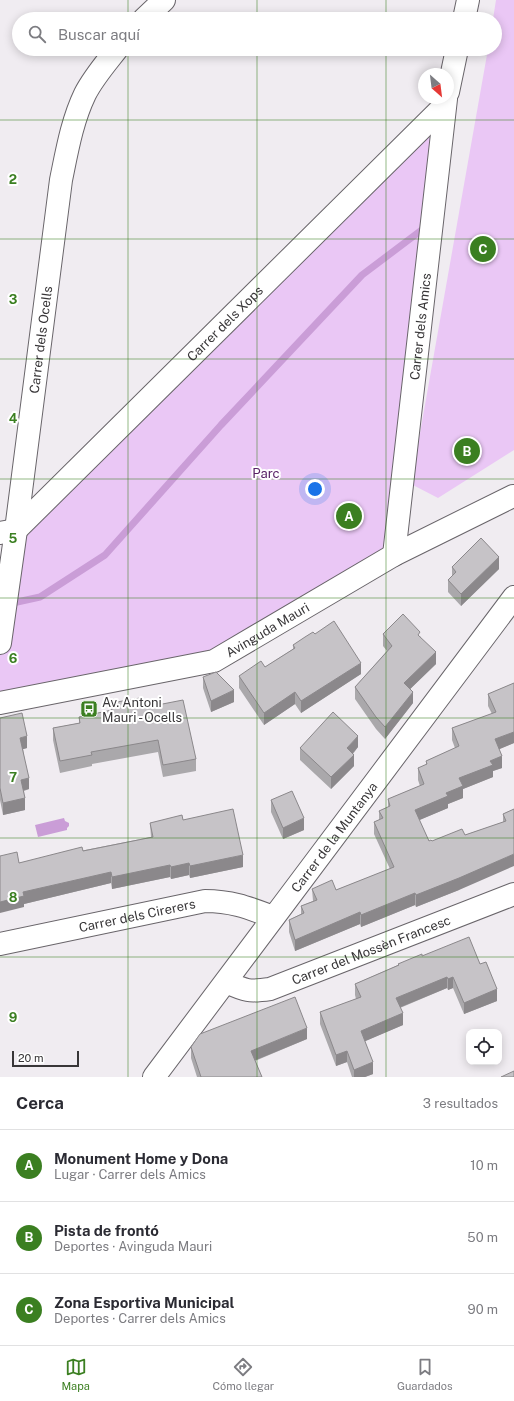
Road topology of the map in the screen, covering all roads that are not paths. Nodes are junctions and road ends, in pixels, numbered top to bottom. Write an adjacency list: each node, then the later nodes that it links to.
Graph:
1 (164, 0): 3 (street)
2 (468, 0): 4 (street)
3 (151, 12)
4 (465, 12)
5 (111, 56): 11 (street, Carrer dels Ocells)
6 (456, 56): 7 (street, Carrer dels Amics)
7 (453, 68)
8 (441, 104): 11 (street, Carrer dels Xops)
9 (446, 104): 12 (street, Carrer dels Amics)
10 (514, 495): 12 (street, Avinguda Mauri)
11 (8, 532): 14 (street, Carrer dels Ocells)
12 (394, 555): 15 (street, Avinguda Mauri)
13 (514, 596): 17 (street, Carrer de la Muntanya)
14 (0, 643)
15 (0, 703)
16 (514, 894): 19 (street, Carrer del Mossèn Francesc)
17 (273, 917): 18 (street, Carrer dels Cirerers); 19 (street, Carrer de la Muntanya)
18 (0, 944)
19 (226, 982): 20 (street, Carrer de la Muntanya)
20 (154, 1077)

